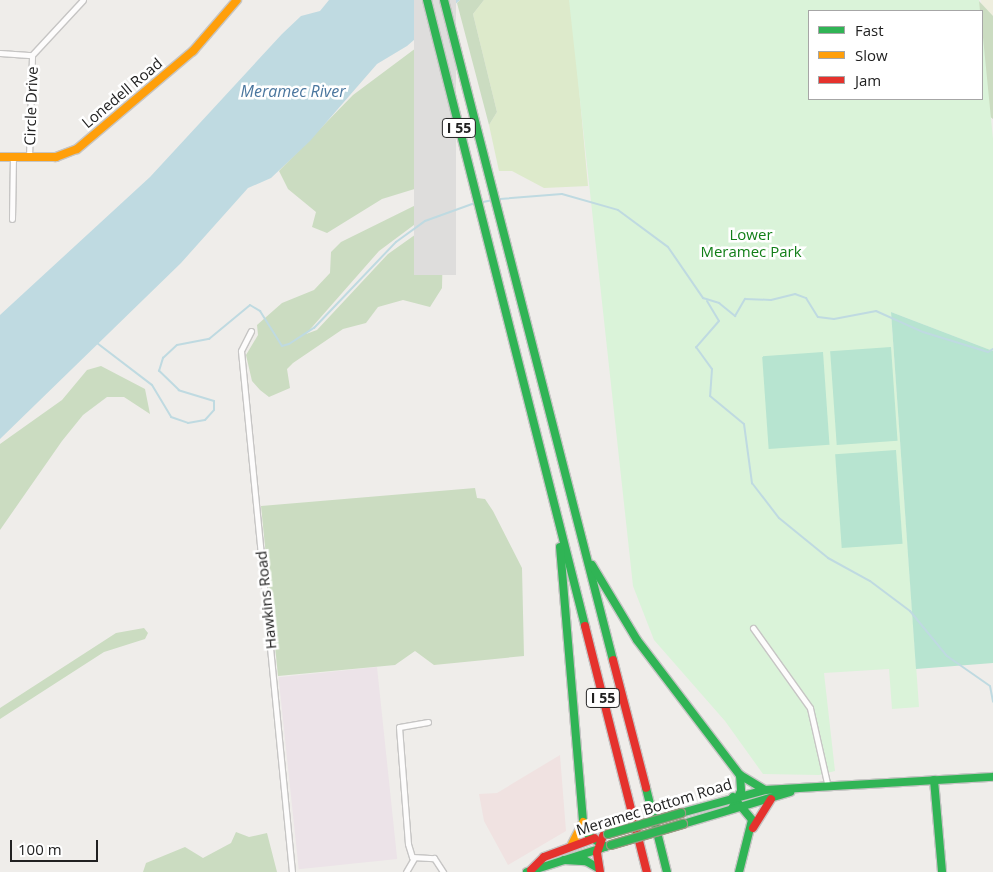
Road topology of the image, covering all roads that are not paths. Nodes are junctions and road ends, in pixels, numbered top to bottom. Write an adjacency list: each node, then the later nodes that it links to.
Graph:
1 (83, 0): 6 (street, Circle Drive)
2 (237, 0): 9 (main road, Lonedell Road)
3 (427, 0): 12 (main road, I 55)
4 (444, 0): 13 (main road, I 55)
5 (0, 53): 6 (street, Circle Drive)
6 (32, 55): 9 (street, Circle Drive)
7 (0, 157): 8 (main road, Lonedell Road)
8 (13, 157): 9 (main road, Lonedell Road); 10 (street)
9 (29, 158)
10 (12, 219)
11 (251, 331): 34 (street, Hawkins Road)
12 (559, 524): 26 (main road); 37 (main road, I 55)
13 (587, 556): 16 (main road); 38 (main road, I 55)
14 (753, 628): 19 (street)
15 (428, 722): 30 (street)
16 (740, 775): 20 (main road); 22 (main road)
17 (993, 777): 18 (main road, Meramec Bottom Road)
18 (934, 780): 19 (main road, Meramec Bottom Road); 40 (main road)
19 (828, 787): 21 (main road, Meramec Bottom Road)
20 (765, 790): 21 (main road, Meramec Bottom Road); 22 (main road, Meramec Bottom Road)
21 (792, 791): 23 (main road, Meramec Bottom Road)
22 (737, 798): 24 (main road); 25 (main road); 28 (main road, Meramec Bottom Road, bridge)
23 (771, 799): 24 (main road, Meramec Bottom Road); 27 (main road)
24 (744, 806): 25 (main road, Meramec Bottom Road); 27 (main road)
25 (732, 809): 28 (main road, Meramec Bottom Road, bridge)
26 (583, 822): 28 (main road); 29 (main road)
27 (750, 836): 39 (main road)
28 (603, 842): 29 (main road, Meramec Bottom Road); 31 (main road, Meramec Bottom Road); 32 (main road)
29 (571, 846): 33 (main road, Meramec Bottom Road)
30 (414, 858): 35 (street); 36 (street)
31 (564, 860): 32 (main road); 33 (main road, Meramec Bottom Road)
32 (599, 870)
33 (530, 871)
34 (292, 872)
35 (406, 872)
36 (443, 872)
37 (647, 872)
38 (667, 872)
39 (740, 872)
40 (942, 872)

